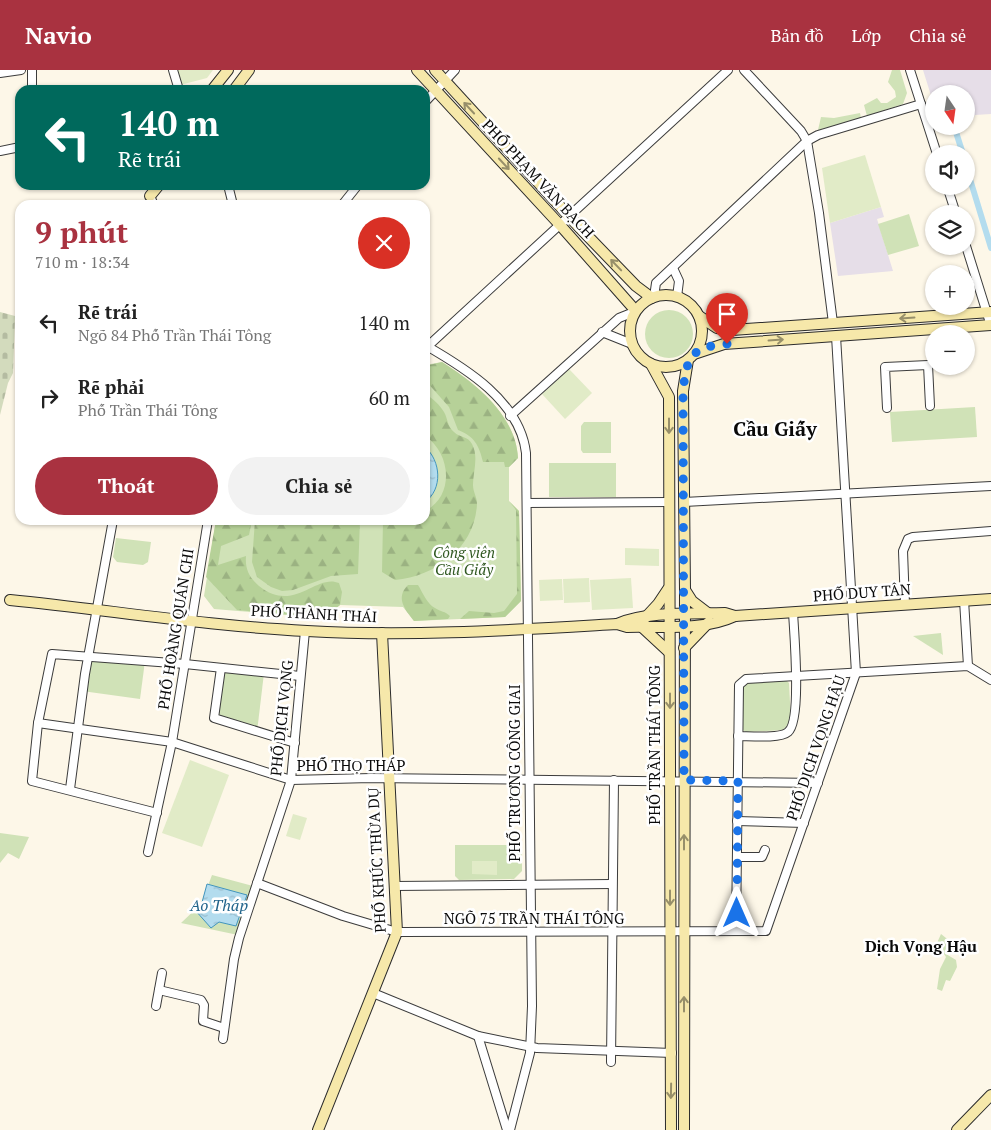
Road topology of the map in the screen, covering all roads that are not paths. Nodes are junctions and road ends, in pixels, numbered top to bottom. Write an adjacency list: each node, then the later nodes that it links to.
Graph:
1 (21, 70): 12 (street)
2 (32, 70): 14 (street)
3 (173, 70): 15 (street)
4 (228, 70): 16 (main road)
5 (249, 70): 17 (main road)
6 (417, 70): 18 (main road, PHỐ PHẠM VĂN BẠCH)
7 (435, 70): 13 (main road, PHỐ PHẠM VĂN BẠCH)
8 (455, 70): 13 (street)
9 (728, 70): 27 (street)
10 (744, 70): 21 (street)
11 (910, 70): 20 (street)
12 (0, 73)
13 (445, 80): 18 (street); 27 (main road, PHỐ PHẠM VĂN BẠCH, one-way to 13)
14 (32, 85)
15 (178, 85)
16 (216, 85)
17 (238, 85)
18 (436, 90): 19 (street); 28 (main road, PHỐ PHẠM VĂN BẠCH, one-way to 28)
19 (430, 97)
20 (921, 104): 21 (street); 22 (street)
21 (807, 142): 30 (street); 39 (street)
22 (934, 145)
23 (15, 148): 24 (street)
24 (0, 151)
25 (354, 190): 26 (street)
26 (346, 200)
27 (570, 216): 28 (street); 31 (main road, PHỐ PHẠM VĂN BẠCH, one-way to 27)
28 (560, 225): 33 (main road, PHỐ PHẠM VĂN BẠCH); 44 (street)
29 (969, 255): 36 (street)
30 (673, 268): 32 (street); 34 (street)
31 (636, 286): 33 (main road); 34 (main road, PHỐ PHẠM VĂN BẠCH)
32 (678, 296): 34 (main road); 37 (main road)
33 (624, 297): 35 (main road, PHỐ PHẠM VĂN BẠCH)
34 (653, 297): 35 (main road)
35 (635, 311): 41 (street); 45 (main road)
36 (989, 312): 38 (main road, one-way to 38); 40 (street)
37 (699, 316): 39 (main road); 47 (main road)
38 (854, 321): 39 (main road); 42 (main road)
39 (833, 323)
40 (991, 325): 42 (main road)
41 (602, 332): 45 (street); 53 (street)
42 (855, 335): 43 (main road)
43 (836, 336): 47 (main road, one-way to 43); 55 (street, PHỐ DỊCH VỌNG HẬU)
44 (430, 343)
45 (632, 344): 48 (main road)
46 (430, 348): 53 (street, PHỐ TRƯƠNG CÔNG GIAI)
47 (691, 357): 48 (main road); 49 (main road, PHỐ TRẦN THÁI TÔNG)
48 (651, 364): 50 (main road, PHỐ TRẦN THÁI TÔNG)
49 (683, 391): 50 (main road); 57 (main road, PHỐ TRẦN THÁI TÔNG)
50 (668, 393): 56 (main road, PHỐ TRẦN THÁI TÔNG, one-way to 56)
51 (930, 406): 52 (street)
52 (887, 408)
53 (510, 416): 58 (street, PHỐ TRƯƠNG CÔNG GIAI)
54 (991, 486): 55 (street)
55 (846, 493): 57 (street); 68 (street, PHỐ DỊCH VỌNG HẬU)
56 (669, 502): 58 (street); 62 (main road, PHỐ TRẦN THÁI TÔNG)
57 (684, 502): 63 (main road, PHỐ TRẦN THÁI TÔNG)
58 (528, 503): 78 (street, PHỐ TRƯƠNG CÔNG GIAI)
59 (113, 525): 69 (street)
60 (207, 525): 74 (street, PHỐ HOÀNG QUÁN CHI)
61 (991, 531): 67 (street)
62 (668, 588): 72 (main road, PHỐ TRẦN THÁI TÔNG); 75 (main road)
63 (685, 590): 71 (main road, PHỐ TRẦN THÁI TÔNG); 73 (main road)
64 (991, 599): 65 (main road, PHỐ DUY TÂN)
65 (964, 600): 67 (main road, PHỐ DUY TÂN); 85 (street)
66 (8, 602): 69 (main road, PHỐ THÀNH THÁI)
67 (905, 605): 68 (main road, PHỐ DUY TÂN)
68 (852, 608): 70 (main road, PHỐ DUY TÂN); 87 (street, PHỐ DỊCH VỌNG HẬU)
69 (98, 609): 74 (main road, PHỐ THÀNH THÁI); 83 (street)
70 (793, 612): 73 (main road, PHỐ DUY TÂN); 89 (street)
71 (685, 614): 72 (main road, PHỐ DUY TÂN); 73 (main road, PHỐ DUY TÂN); 76 (main road, PHỐ TRẦN THÁI TÔNG)
72 (669, 615): 75 (main road, PHỐ THÀNH THÁI); 77 (main road, PHỐ TRẦN THÁI TÔNG)
73 (709, 618): 76 (main road, PHỐ DUY TÂN); 81 (main road)
74 (192, 620): 79 (main road, PHỐ THÀNH THÁI); 84 (street, PHỐ HOÀNG QUÁN CHI)
75 (644, 622): 77 (main road, PHỐ THÀNH THÁI); 78 (main road, PHỐ THÀNH THÁI); 82 (main road)
76 (684, 626): 77 (main road, PHỐ DUY TÂN); 81 (main road, PHỐ TRẦN THÁI TÔNG)
77 (669, 627): 82 (main road, PHỐ TRẦN THÁI TÔNG)
78 (528, 629): 80 (main road, PHỐ THÀNH THÁI); 98 (street, PHỐ TRƯƠNG CÔNG GIAI)
79 (305, 631): 80 (main road, PHỐ THÀNH THÁI); 88 (street, PHỐ DỊCH VỌNG)
80 (382, 633): 96 (main road, PHỐ KHÚC THỪA DỤ)
81 (684, 648): 101 (main road, PHỐ TRẦN THÁI TÔNG)
82 (669, 652): 100 (main road, PHỐ TRẦN THÁI TÔNG, one-way to 100)
83 (89, 656): 84 (street); 91 (street); 92 (street)
84 (185, 664): 86 (street); 94 (street, PHỐ HOÀNG QUÁN CHI)
85 (968, 666): 87 (street); 90 (street)
86 (221, 668): 88 (street); 95 (street)
87 (856, 673): 89 (street); 103 (street, PHỐ DỊCH VỌNG HẬU)
88 (300, 676): 95 (street, PHỐ DỊCH VỌNG)
89 (796, 676): 93 (street); 93 (street)
90 (991, 680)
91 (38, 723): 92 (street, PHỐ THỌ THÁP); 104 (street)
92 (78, 727): 94 (street, PHỐ THỌ THÁP); 104 (street)
93 (738, 736): 102 (street)
94 (172, 742): 97 (street, PHỐ THỌ THÁP); 105 (street, PHỐ HOÀNG QUÁN CHI)
95 (294, 743): 97 (street, PHỐ DỊCH VỌNG)
96 (388, 779): 97 (street, PHỐ THỌ THÁP); 98 (street, PHỐ THỌ THÁP); 114 (main road, PHỐ KHÚC THỪA DỤ)
97 (291, 780): 111 (street, PHỐ DỊCH VỌNG)
98 (529, 780): 99 (street, PHỐ THỌ THÁP); 113 (street, PHỐ TRƯƠNG CÔNG GIAI)
99 (614, 780): 100 (street, PHỐ THỌ THÁP); 112 (street)
100 (670, 780): 101 (street, PHỐ THỌ THÁP); 120 (main road, PHỐ TRẦN THÁI TÔNG, one-way to 120)
101 (684, 780): 102 (street, PHỐ THỌ THÁP); 115 (main road, PHỐ TRẦN THÁI TÔNG, one-way to 101)
102 (738, 781): 103 (street, PHỐ THỌ THÁP); 106 (street)
103 (818, 783): 107 (street, PHỐ DỊCH VỌNG HẬU)
104 (70, 789): 105 (street)
105 (156, 813): 109 (street, PHỐ HOÀNG QUÁN CHI)
106 (738, 821): 107 (street); 110 (street)
107 (804, 823): 116 (street, PHỐ DỊCH VỌNG HẬU)
108 (765, 850): 110 (street)
109 (148, 852)
110 (737, 857): 116 (street)
111 (257, 883): 117 (street, NGÕ 75 TRẦN THÁI TÔNG); 125 (street, PHỐ DỊCH VỌNG)
112 (612, 884): 113 (street); 119 (street)
113 (530, 885): 114 (street); 118 (street, PHỐ TRƯƠNG CÔNG GIAI)
114 (394, 886): 117 (main road, PHỐ KHÚC THỪA DỤ)
115 (684, 931): 116 (street, PHỐ DỊCH VỌNG HẬU); 120 (street, NGÕ 75 TRẦN THÁI TÔNG); 131 (main road, PHỐ TRẦN THÁI TÔNG, one-way to 115)
116 (736, 931)
117 (397, 932): 118 (street, NGÕ 75 TRẦN THÁI TÔNG); 123 (main road, PHỐ KHÚC THỪA DỤ)
118 (531, 932): 119 (street, NGÕ 75 TRẦN THÁI TÔNG); 128 (street, PHỐ TRƯƠNG CÔNG GIAI)
119 (612, 932): 120 (street, NGÕ 75 TRẦN THÁI TÔNG); 129 (street)
120 (671, 932): 130 (main road, PHỐ TRẦN THÁI TÔNG)
121 (162, 973): 122 (street)
122 (159, 990): 124 (street); 125 (street)
123 (373, 993): 126 (street); 134 (main road, PHỐ KHÚC THỪA DỤ)
124 (156, 1006)
125 (224, 1028): 127 (street, PHỐ DỊCH VỌNG)
126 (478, 1036): 128 (street); 135 (street)
127 (223, 1039)
128 (531, 1046): 129 (street); 135 (street, PHỐ TRƯƠNG CÔNG GIAI)
129 (611, 1050): 130 (street); 132 (street)
130 (672, 1053): 131 (main road); 136 (main road, PHỐ TRẦN THÁI TÔNG, one-way to 136)
131 (684, 1053): 137 (main road, PHỐ TRẦN THÁI TÔNG)
132 (611, 1062)
133 (991, 1095): 138 (main road)
134 (318, 1130)
135 (508, 1130)
136 (671, 1130)
137 (684, 1130)
138 (957, 1130)

